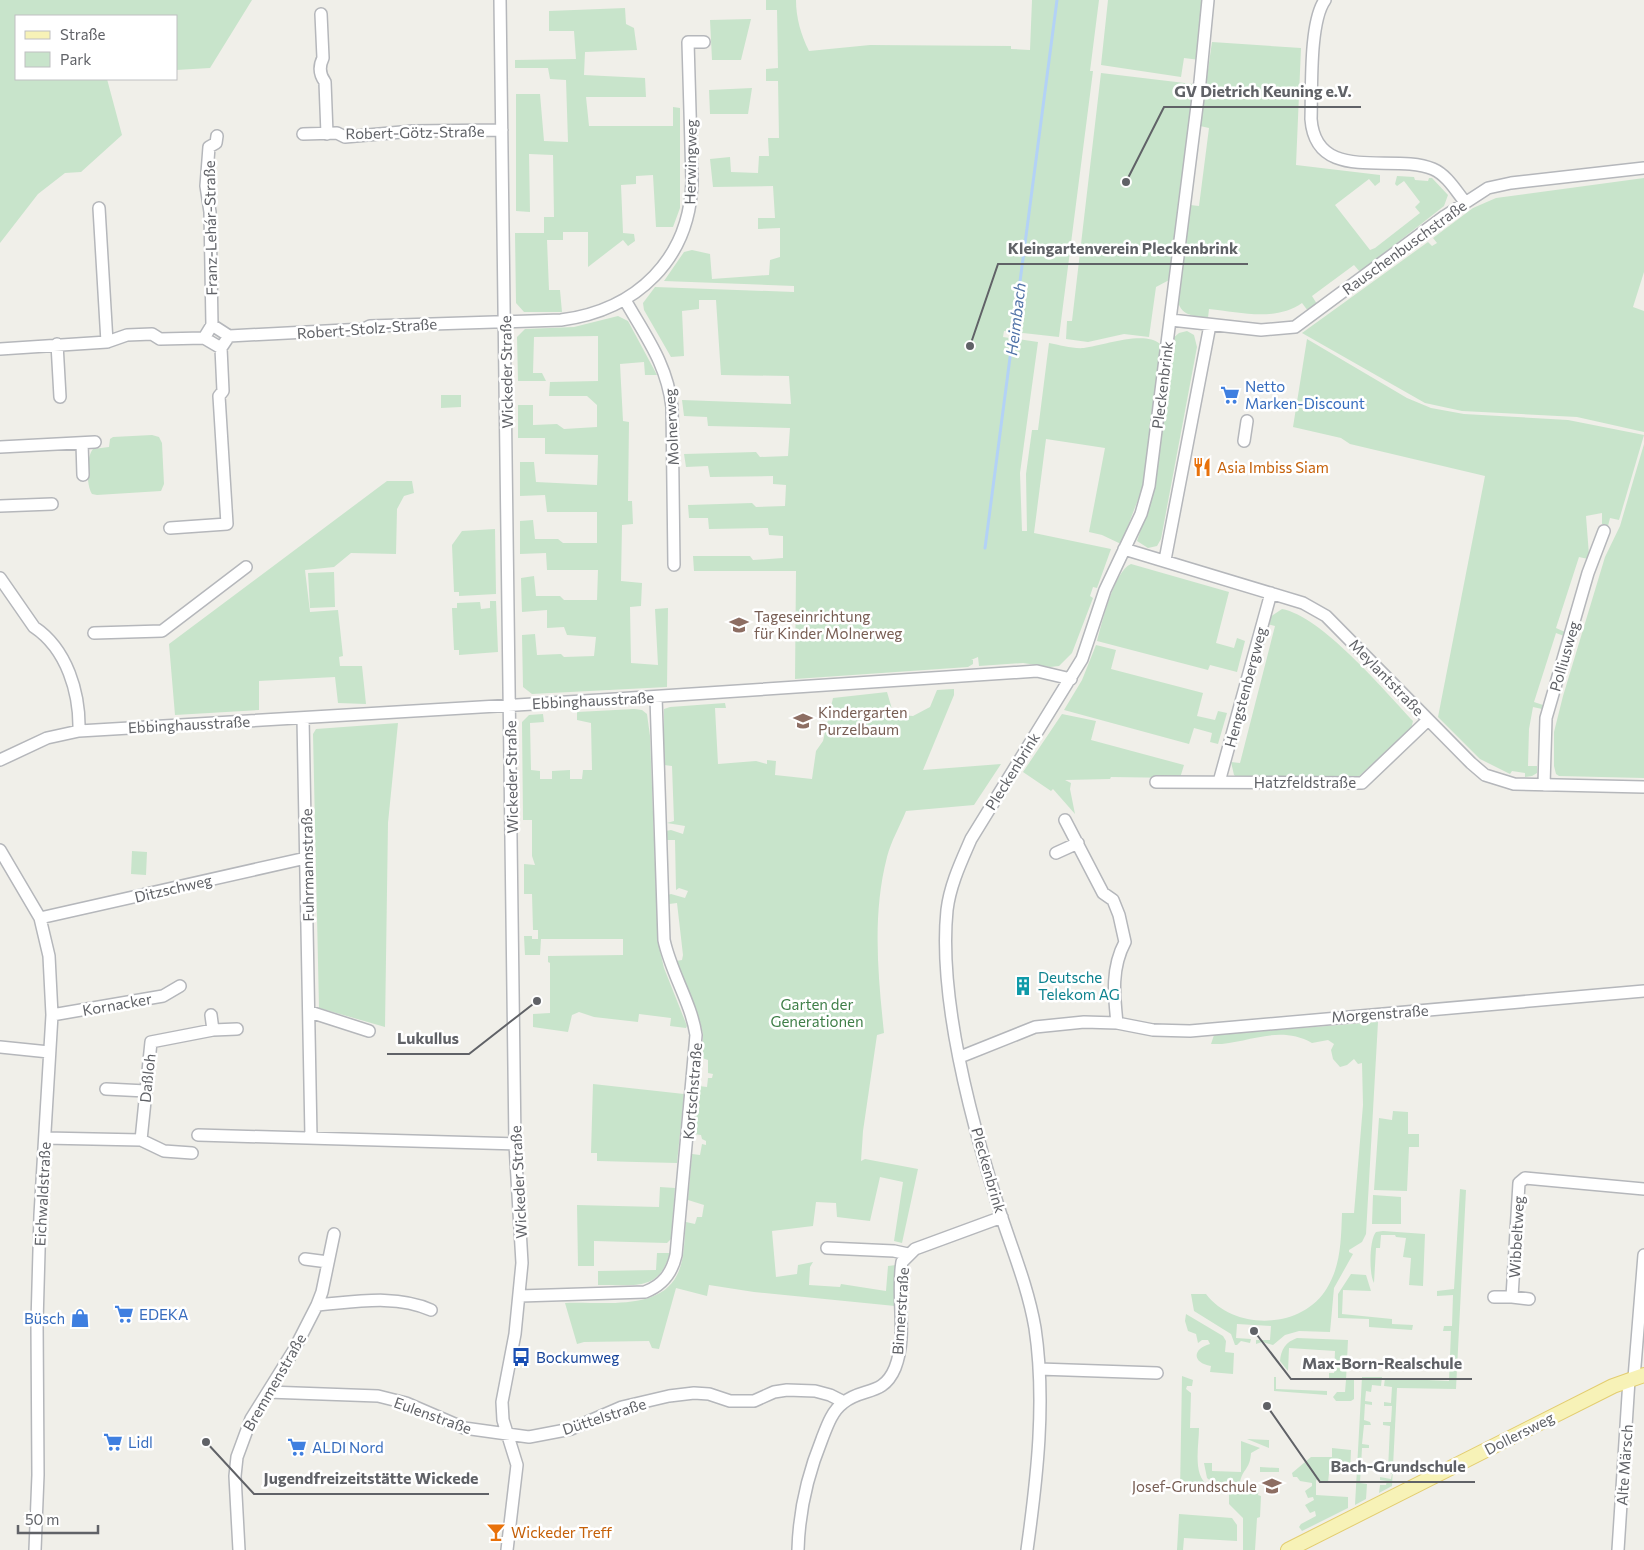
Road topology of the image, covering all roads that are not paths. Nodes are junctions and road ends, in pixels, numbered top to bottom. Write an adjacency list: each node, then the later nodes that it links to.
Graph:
1 (500, 0): 6 (street, Wickeder Straße)
2 (1208, 0): 14 (street, Pleckenbrink)
3 (1325, 0): 11 (street)
4 (321, 14): 8 (street, Robert-Götz-Straße)
5 (704, 42): 13 (street, Herwingweg)
6 (502, 130): 8 (street, Robert-Götz-Straße); 15 (street, Wickeder Straße)
7 (303, 134): 8 (street, Robert-Götz-Straße)
8 (327, 134)
9 (217, 136): 16 (street, Franz-Lehár-Straße)
10 (1644, 168): 11 (street, Rauschenbuschstraße)
11 (1465, 202): 17 (street, Rauschenbuschstraße)
12 (99, 208): 20 (street)
13 (625, 300): 15 (street, Herwingweg); 37 (street, Molnerweg)
14 (1171, 320): 17 (street, Rauschenbuschstraße); 35 (street, Pleckenbrink)
15 (505, 321): 18 (street, Robert-Stolz-Straße); 44 (street, Wickeder Straße)
16 (212, 325): 18 (street); 19 (street)
17 (1210, 325): 36 (street)
18 (229, 336): 22 (street)
19 (204, 338): 20 (street); 22 (street)
20 (107, 342): 21 (street)
21 (57, 344): 23 (street); 24 (street)
22 (222, 348): 33 (street)
23 (0, 349)
24 (60, 397)
25 (1247, 421): 26 (street)
26 (1244, 441)
27 (82, 442): 28 (street); 29 (street); 30 (street)
28 (96, 442)
29 (0, 447)
30 (83, 475)
31 (52, 504): 32 (street)
32 (0, 506)
33 (170, 528)
34 (1604, 531): 51 (street, Polliusweg)
35 (1124, 549): 36 (street, Meylantstraße); 42 (street, Pleckenbrink)
36 (1165, 560): 40 (street, Meylantstraße)
37 (674, 565)
38 (246, 567): 41 (street)
39 (0, 578): 47 (street)
40 (1271, 593): 46 (street, Meylantstraße); 50 (street, Hengstenbergweg)
41 (94, 634)
42 (1071, 679): 43 (street, Ebbinghausstraße); 70 (street, Pleckenbrink)
43 (656, 697): 44 (street, Ebbinghausstraße); 87 (street, Kortschstraße)
44 (510, 704): 45 (street, Ebbinghausstraße); 77 (street, Wickeder Straße)
45 (303, 718): 47 (street, Ebbinghausstraße); 57 (street, Fuhrmannstraße)
46 (1428, 720): 50 (street, Hatzfeldstraße); 51 (street, Meylantstraße)
47 (79, 731): 48 (street, Ebbinghausstraße)
48 (0, 760)
49 (1156, 782): 50 (street, Hatzfeldstraße)
50 (1219, 782)
51 (1544, 785): 52 (street, Meylantstraße)
52 (1644, 787)
53 (1065, 820): 54 (street)
54 (1078, 843): 56 (street); 64 (street)
55 (0, 850): 58 (street, Eichwaldstraße)
56 (1056, 853)
57 (306, 858): 58 (street, Ditzschweg); 61 (street, Fuhrmannstraße)
58 (40, 918): 62 (street, Eichwaldstraße)
59 (180, 986): 62 (street, Kornacker)
60 (1644, 991): 64 (street, Morgenstraße)
61 (310, 1012): 67 (street); 74 (street, Fuhrmannstraße)
62 (52, 1015): 69 (street, Eichwaldstraße)
63 (211, 1016): 66 (street)
64 (1116, 1023): 70 (street, Morgenstraße)
65 (237, 1029): 66 (street, Daßloh)
66 (213, 1030): 72 (street, Daßloh)
67 (369, 1031)
68 (0, 1047): 69 (street)
69 (49, 1052): 75 (street, Eichwaldstraße)
70 (960, 1057): 80 (street, Pleckenbrink)
71 (106, 1089): 72 (street)
72 (146, 1091): 76 (street, Daßloh)
73 (198, 1135): 74 (street)
74 (312, 1137): 77 (street)
75 (44, 1138): 76 (street); 99 (street, Eichwaldstraße)
76 (141, 1140): 78 (street)
77 (515, 1144): 87 (street, Wickeder Straße)
78 (192, 1153)
79 (1644, 1189): 89 (street, Wibbeltweg)
80 (1002, 1217): 83 (street, Binnerstraße); 93 (street, Pleckenbrink)
81 (334, 1234): 86 (street, Bremmenstraße)
82 (827, 1248): 83 (street)
83 (908, 1254): 97 (street, Binnerstraße)
84 (1644, 1255): 95 (street, Alte Märsch)
85 (305, 1259): 86 (street)
86 (328, 1262): 91 (street, Bremmenstraße)
87 (520, 1296): 98 (street, Wickeder Straße)
88 (1494, 1297): 89 (street, Wibbeltweg)
89 (1512, 1298): 90 (street, Wibbeltweg)
90 (1529, 1299)
91 (317, 1305): 92 (street); 96 (street, Bremmenstraße)
92 (431, 1310)
93 (1039, 1369): 94 (street); 103 (street, Pleckenbrink)
94 (1157, 1373)
95 (1636, 1377): 104 (main road, Dollersweg); 105 (street, Alte Märsch)
96 (268, 1392): 98 (street, Eulenstraße); 100 (street, Bremmenstraße)
97 (844, 1402): 98 (street, Düttelstraße); 102 (street)
98 (508, 1435): 101 (street, Wickeder Straße)
99 (35, 1550)
100 (239, 1550)
101 (507, 1550)
102 (798, 1550)
103 (1027, 1550)
104 (1288, 1550)
105 (1618, 1550)

